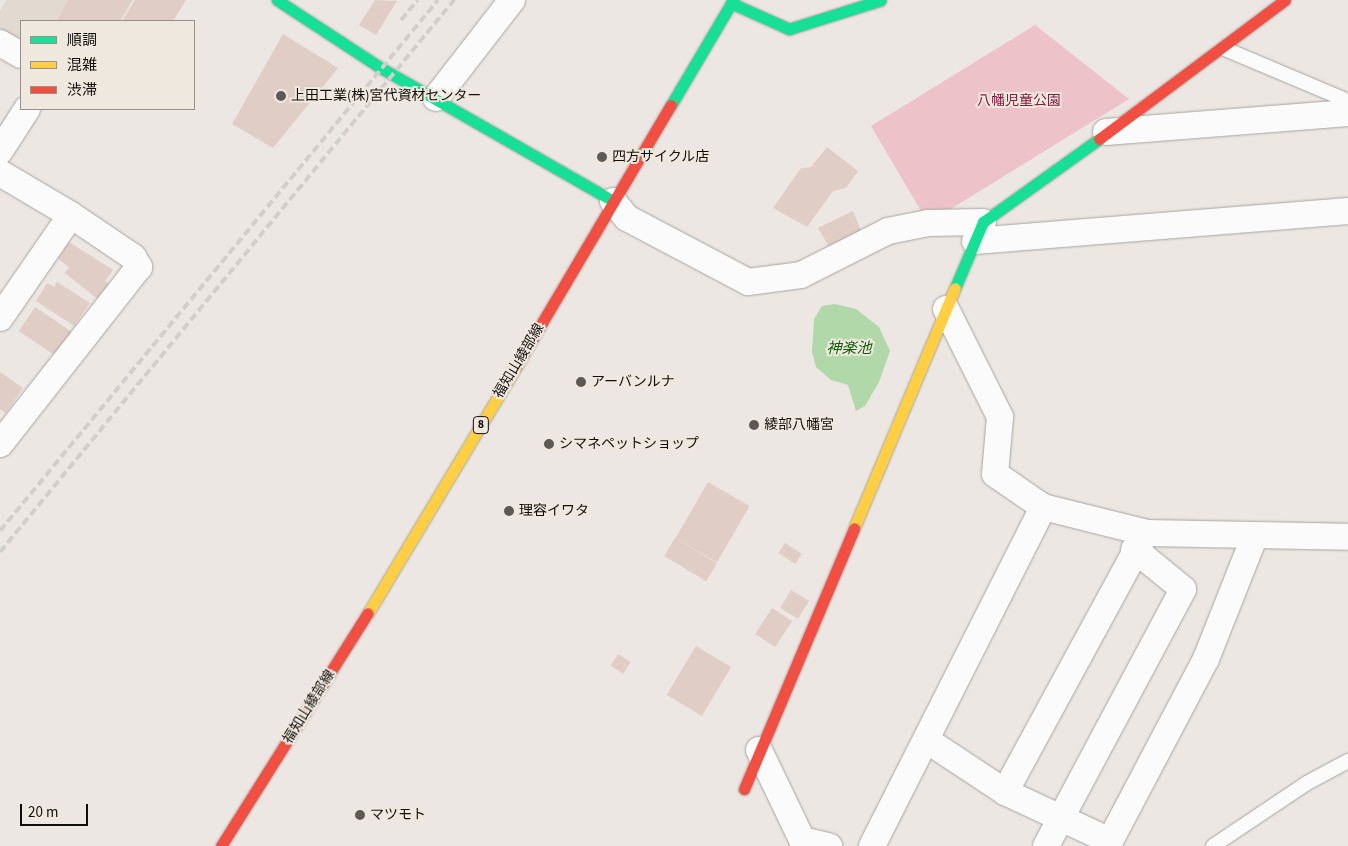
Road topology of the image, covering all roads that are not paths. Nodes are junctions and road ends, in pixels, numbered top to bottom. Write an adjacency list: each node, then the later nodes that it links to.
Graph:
1 (277, 0): 9 (street)
2 (512, 0): 9 (street)
3 (881, 0): 5 (street)
4 (1285, 0): 7 (street)
5 (732, 1): 16 (street, 福知山綾部線 / 8)
6 (0, 43): 8 (street)
7 (1225, 49): 10 (lane); 13 (street)
8 (20, 54)
9 (436, 98): 16 (street)
10 (1348, 101)
11 (26, 110): 14 (street)
12 (1348, 113): 13 (street)
13 (1106, 132): 19 (street)
14 (0, 151)
15 (0, 173): 18 (street)
16 (613, 201): 19 (street); 34 (street, 福知山綾部線 / 8)
17 (1348, 211): 19 (street)
18 (71, 215): 21 (street); 22 (street)
19 (979, 231): 20 (street)
20 (946, 309): 23 (street); 28 (street)
21 (0, 318)
22 (0, 444)
23 (1042, 507): 26 (street); 27 (street)
24 (1255, 535): 25 (street); 26 (street); 32 (street)
25 (1348, 537)
26 (1140, 541): 31 (street); 32 (street)
27 (928, 741): 31 (street); 36 (street)
28 (759, 750): 30 (street); 33 (street)
29 (1348, 761): 38 (lane)
30 (744, 788)
31 (1005, 792): 32 (street)
32 (1058, 819): 37 (street)
33 (804, 843): 35 (street)
34 (221, 846)
35 (829, 846)
36 (872, 846)
37 (1046, 846)
38 (1212, 846)

